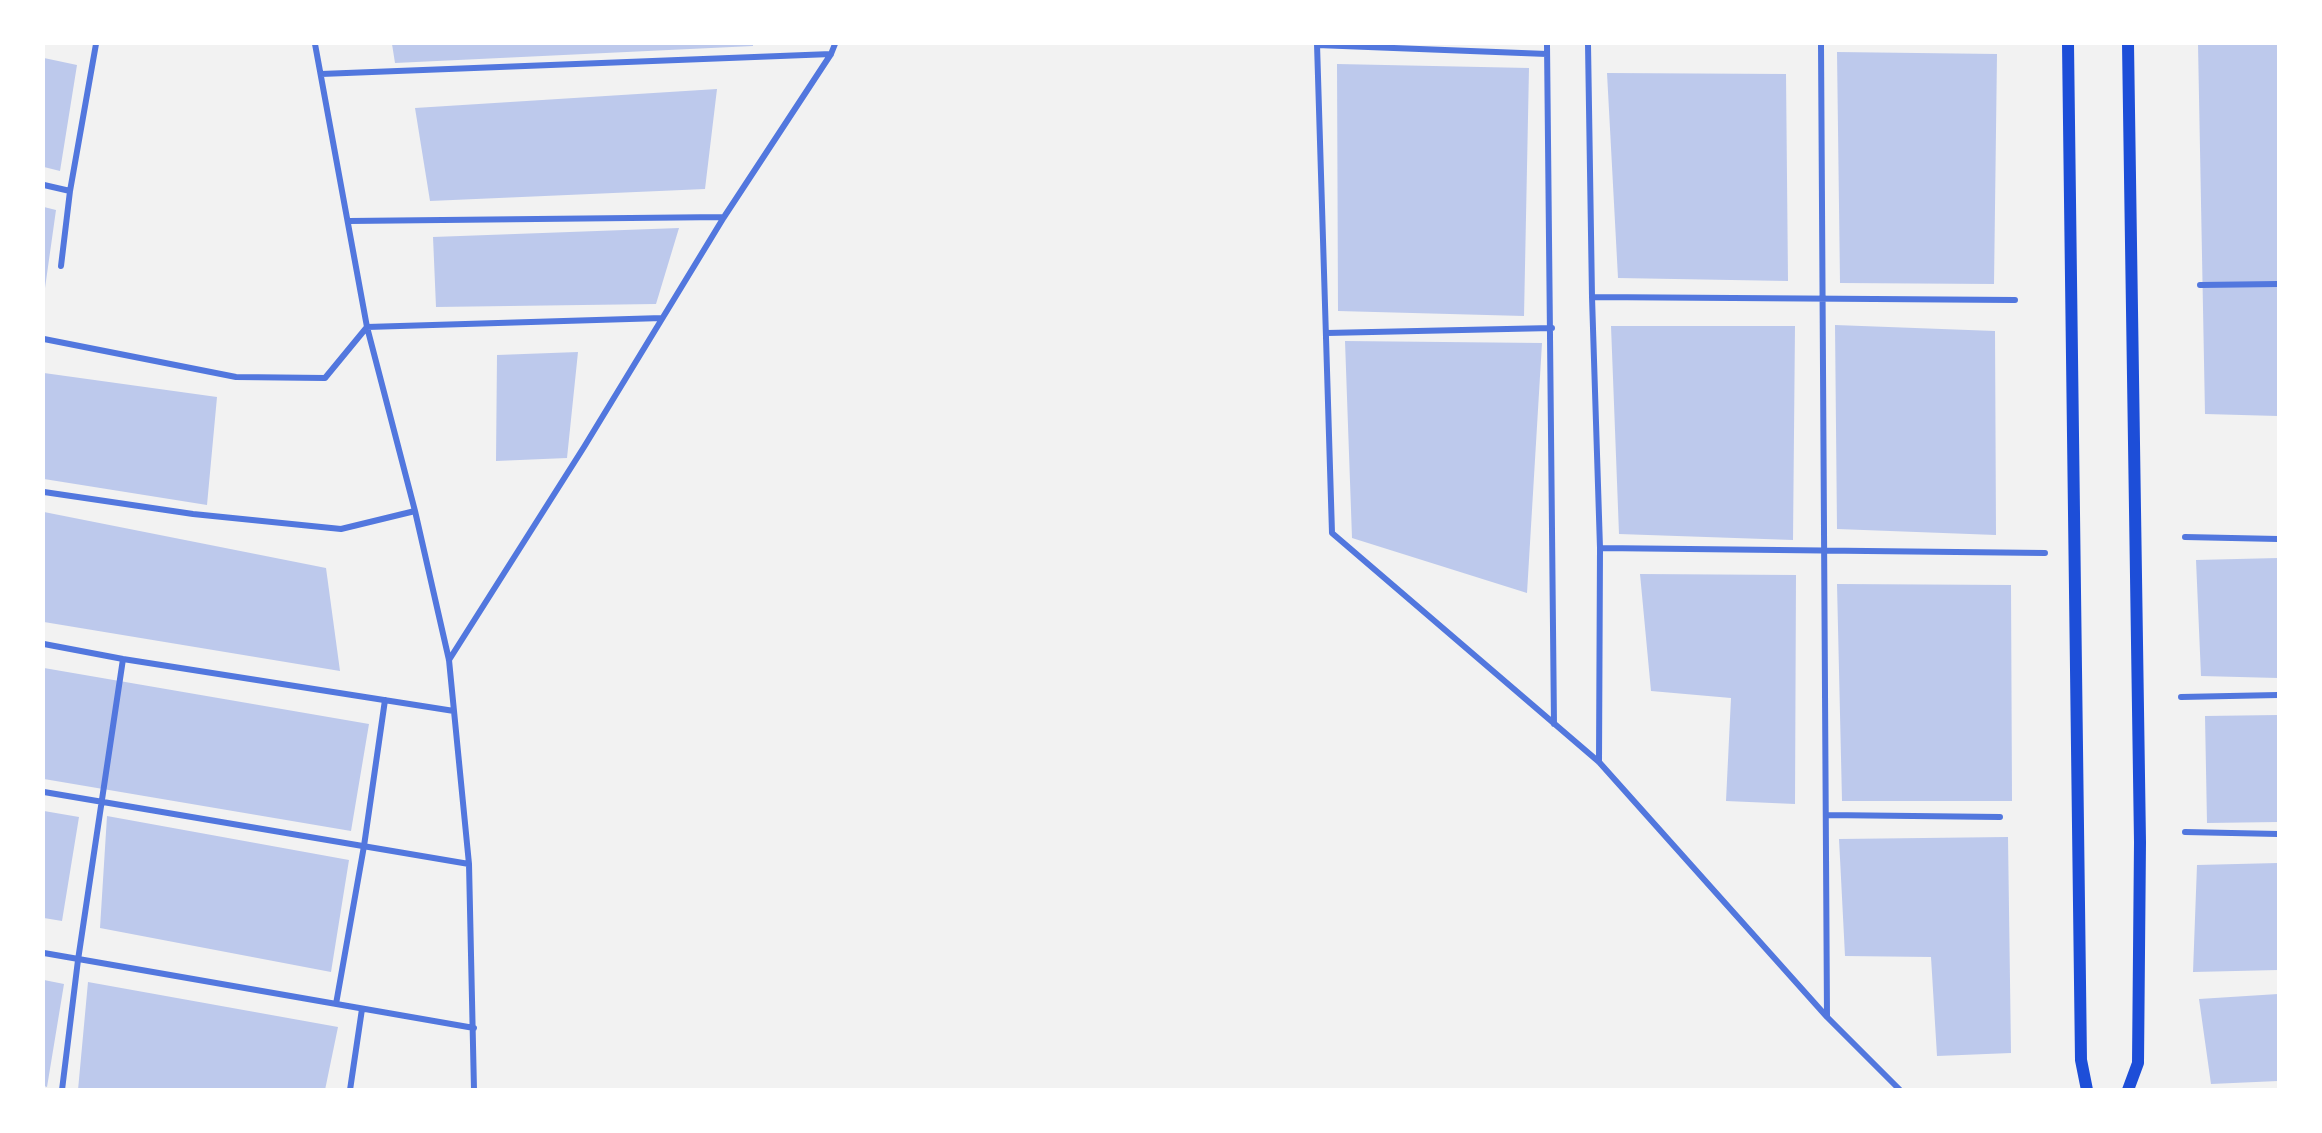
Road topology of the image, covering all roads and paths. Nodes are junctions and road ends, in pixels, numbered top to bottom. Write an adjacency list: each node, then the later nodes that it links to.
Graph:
1 (96, 44): 14 (street)
2 (315, 44): 12 (street)
3 (835, 44): 10 (street)
4 (1317, 44): 11 (street); 26 (street)
5 (1548, 44): 11 (street)
6 (1588, 44): 20 (street)
7 (1821, 44): 21 (street)
8 (2068, 44): 62 (main road)
9 (2128, 44): 63 (main road)
10 (831, 54): 12 (street); 15 (street)
11 (1548, 54): 25 (street)
12 (321, 74): 16 (street)
13 (44, 185): 14 (street)
14 (70, 191): 17 (street)
15 (724, 217): 16 (street); 23 (street)
16 (349, 221): 24 (street)
17 (61, 266)
18 (2278, 284): 19 (street)
19 (2200, 285)
20 (1592, 297): 21 (street); 32 (street)
21 (1823, 298): 22 (street); 33 (street)
22 (2014, 300)
23 (662, 318): 24 (street); 37 (street)
24 (368, 327): 27 (street); 29 (street)
25 (1552, 328): 26 (street); 42 (street)
26 (1327, 333): 42 (street)
27 (44, 339)
28 (44, 492): 29 (street)
29 (415, 512): 37 (street)
30 (2185, 537): 31 (street)
31 (2278, 539)
32 (1600, 548): 33 (street); 43 (street)
33 (1824, 551): 34 (street); 46 (street)
34 (2045, 553)
35 (44, 644): 36 (street)
36 (123, 659): 40 (street); 45 (street)
37 (449, 660): 41 (street)
38 (2278, 695): 39 (street)
39 (2181, 697)
40 (385, 700): 41 (street); 50 (street)
41 (454, 711): 51 (street)
42 (1554, 724): 43 (street)
43 (1599, 762): 56 (street)
44 (44, 792): 45 (street)
45 (101, 801): 50 (street); 53 (street)
46 (1826, 815): 47 (street); 56 (street)
47 (2000, 817)
48 (2185, 832): 49 (street)
49 (2278, 834)
50 (364, 846): 51 (street); 54 (street)
51 (468, 864): 57 (street)
52 (44, 953): 53 (street)
53 (78, 960): 54 (street); 58 (street)
54 (336, 1004): 55 (street)
55 (362, 1009): 57 (street); 59 (street)
56 (1827, 1017): 61 (street)
57 (474, 1028): 60 (street)
58 (62, 1089)
59 (350, 1089)
60 (474, 1089)
61 (1900, 1089)
62 (2087, 1089)
63 (2128, 1089)

